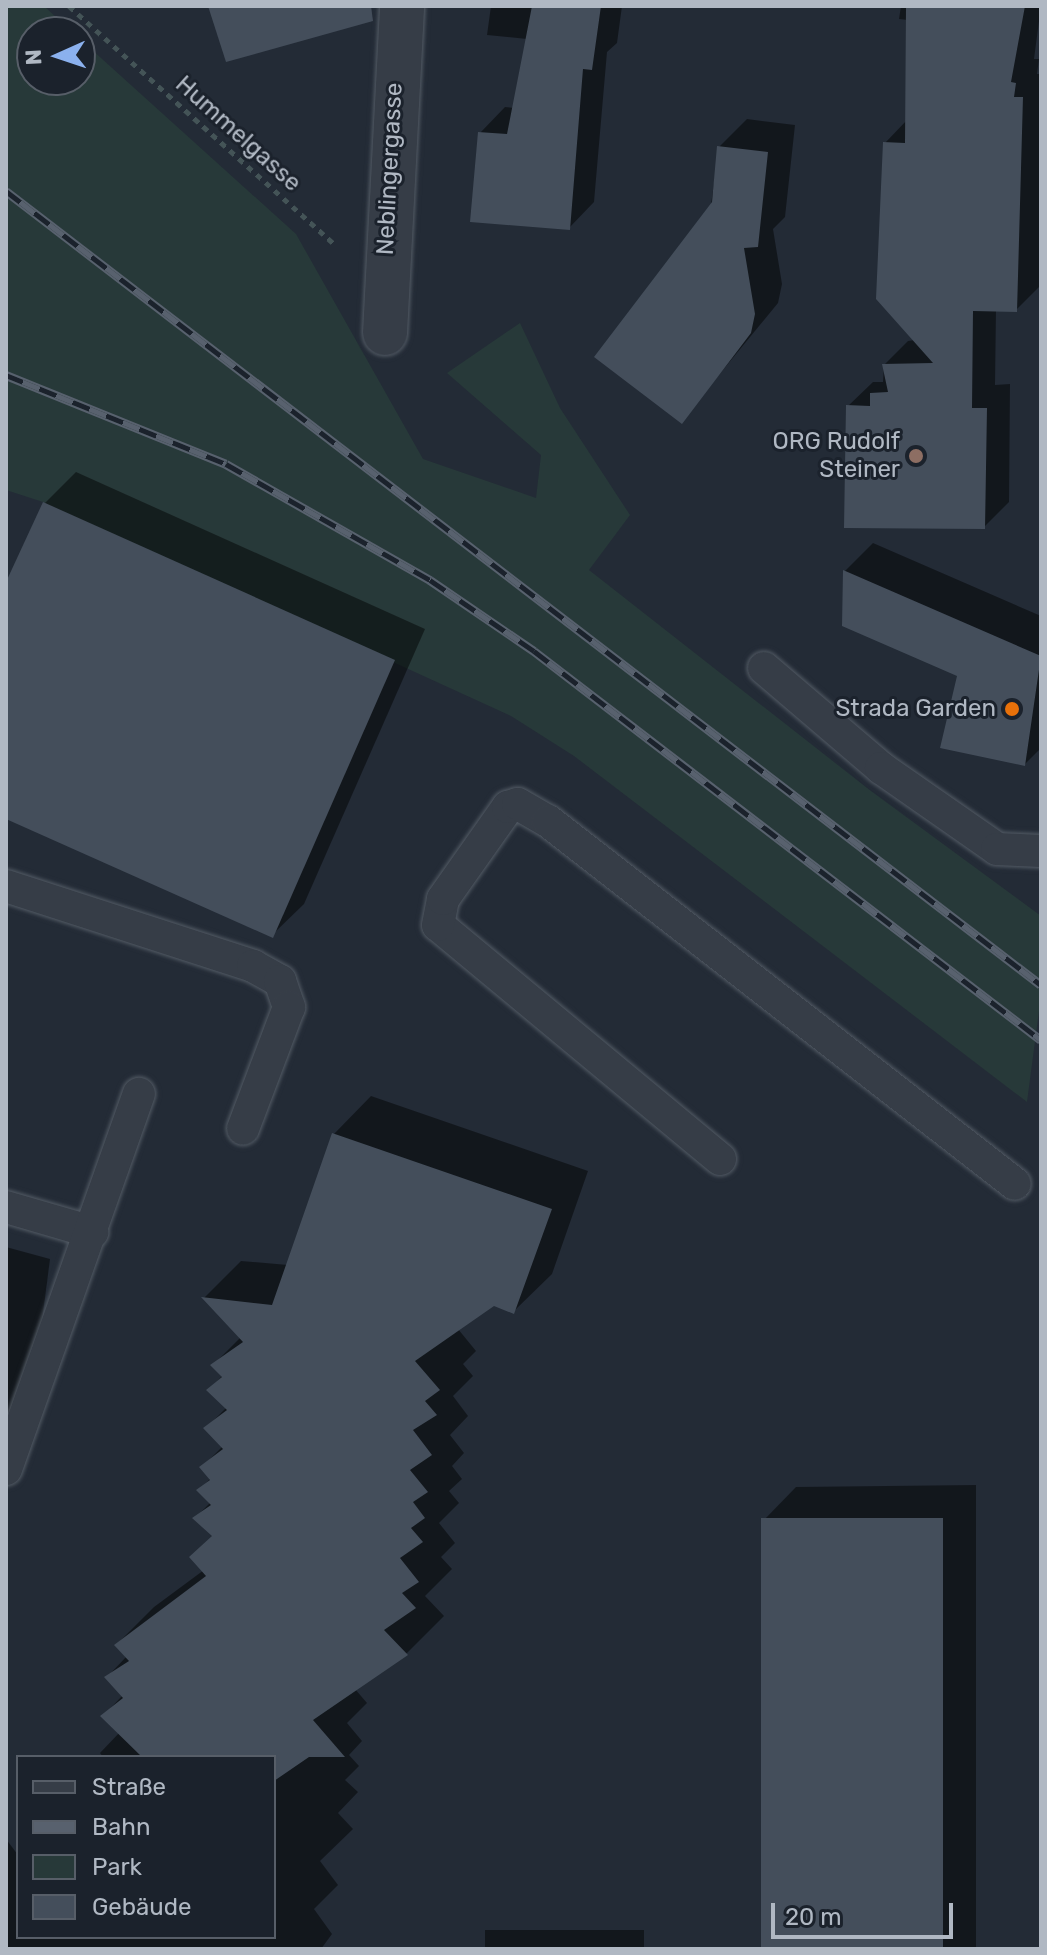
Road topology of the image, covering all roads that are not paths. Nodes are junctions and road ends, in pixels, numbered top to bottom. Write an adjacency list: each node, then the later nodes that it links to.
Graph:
1 (402, 6): 2 (street, Neblingergasse)
2 (385, 333)
3 (764, 668): 4 (lane)
4 (1041, 851)
5 (6, 886): 7 (lane)
6 (139, 1094): 11 (lane)
7 (243, 1129)
8 (720, 1159): 9 (lane)
9 (1015, 1184)
10 (6, 1207): 11 (lane)
11 (92, 1232): 12 (lane)
12 (6, 1469)

